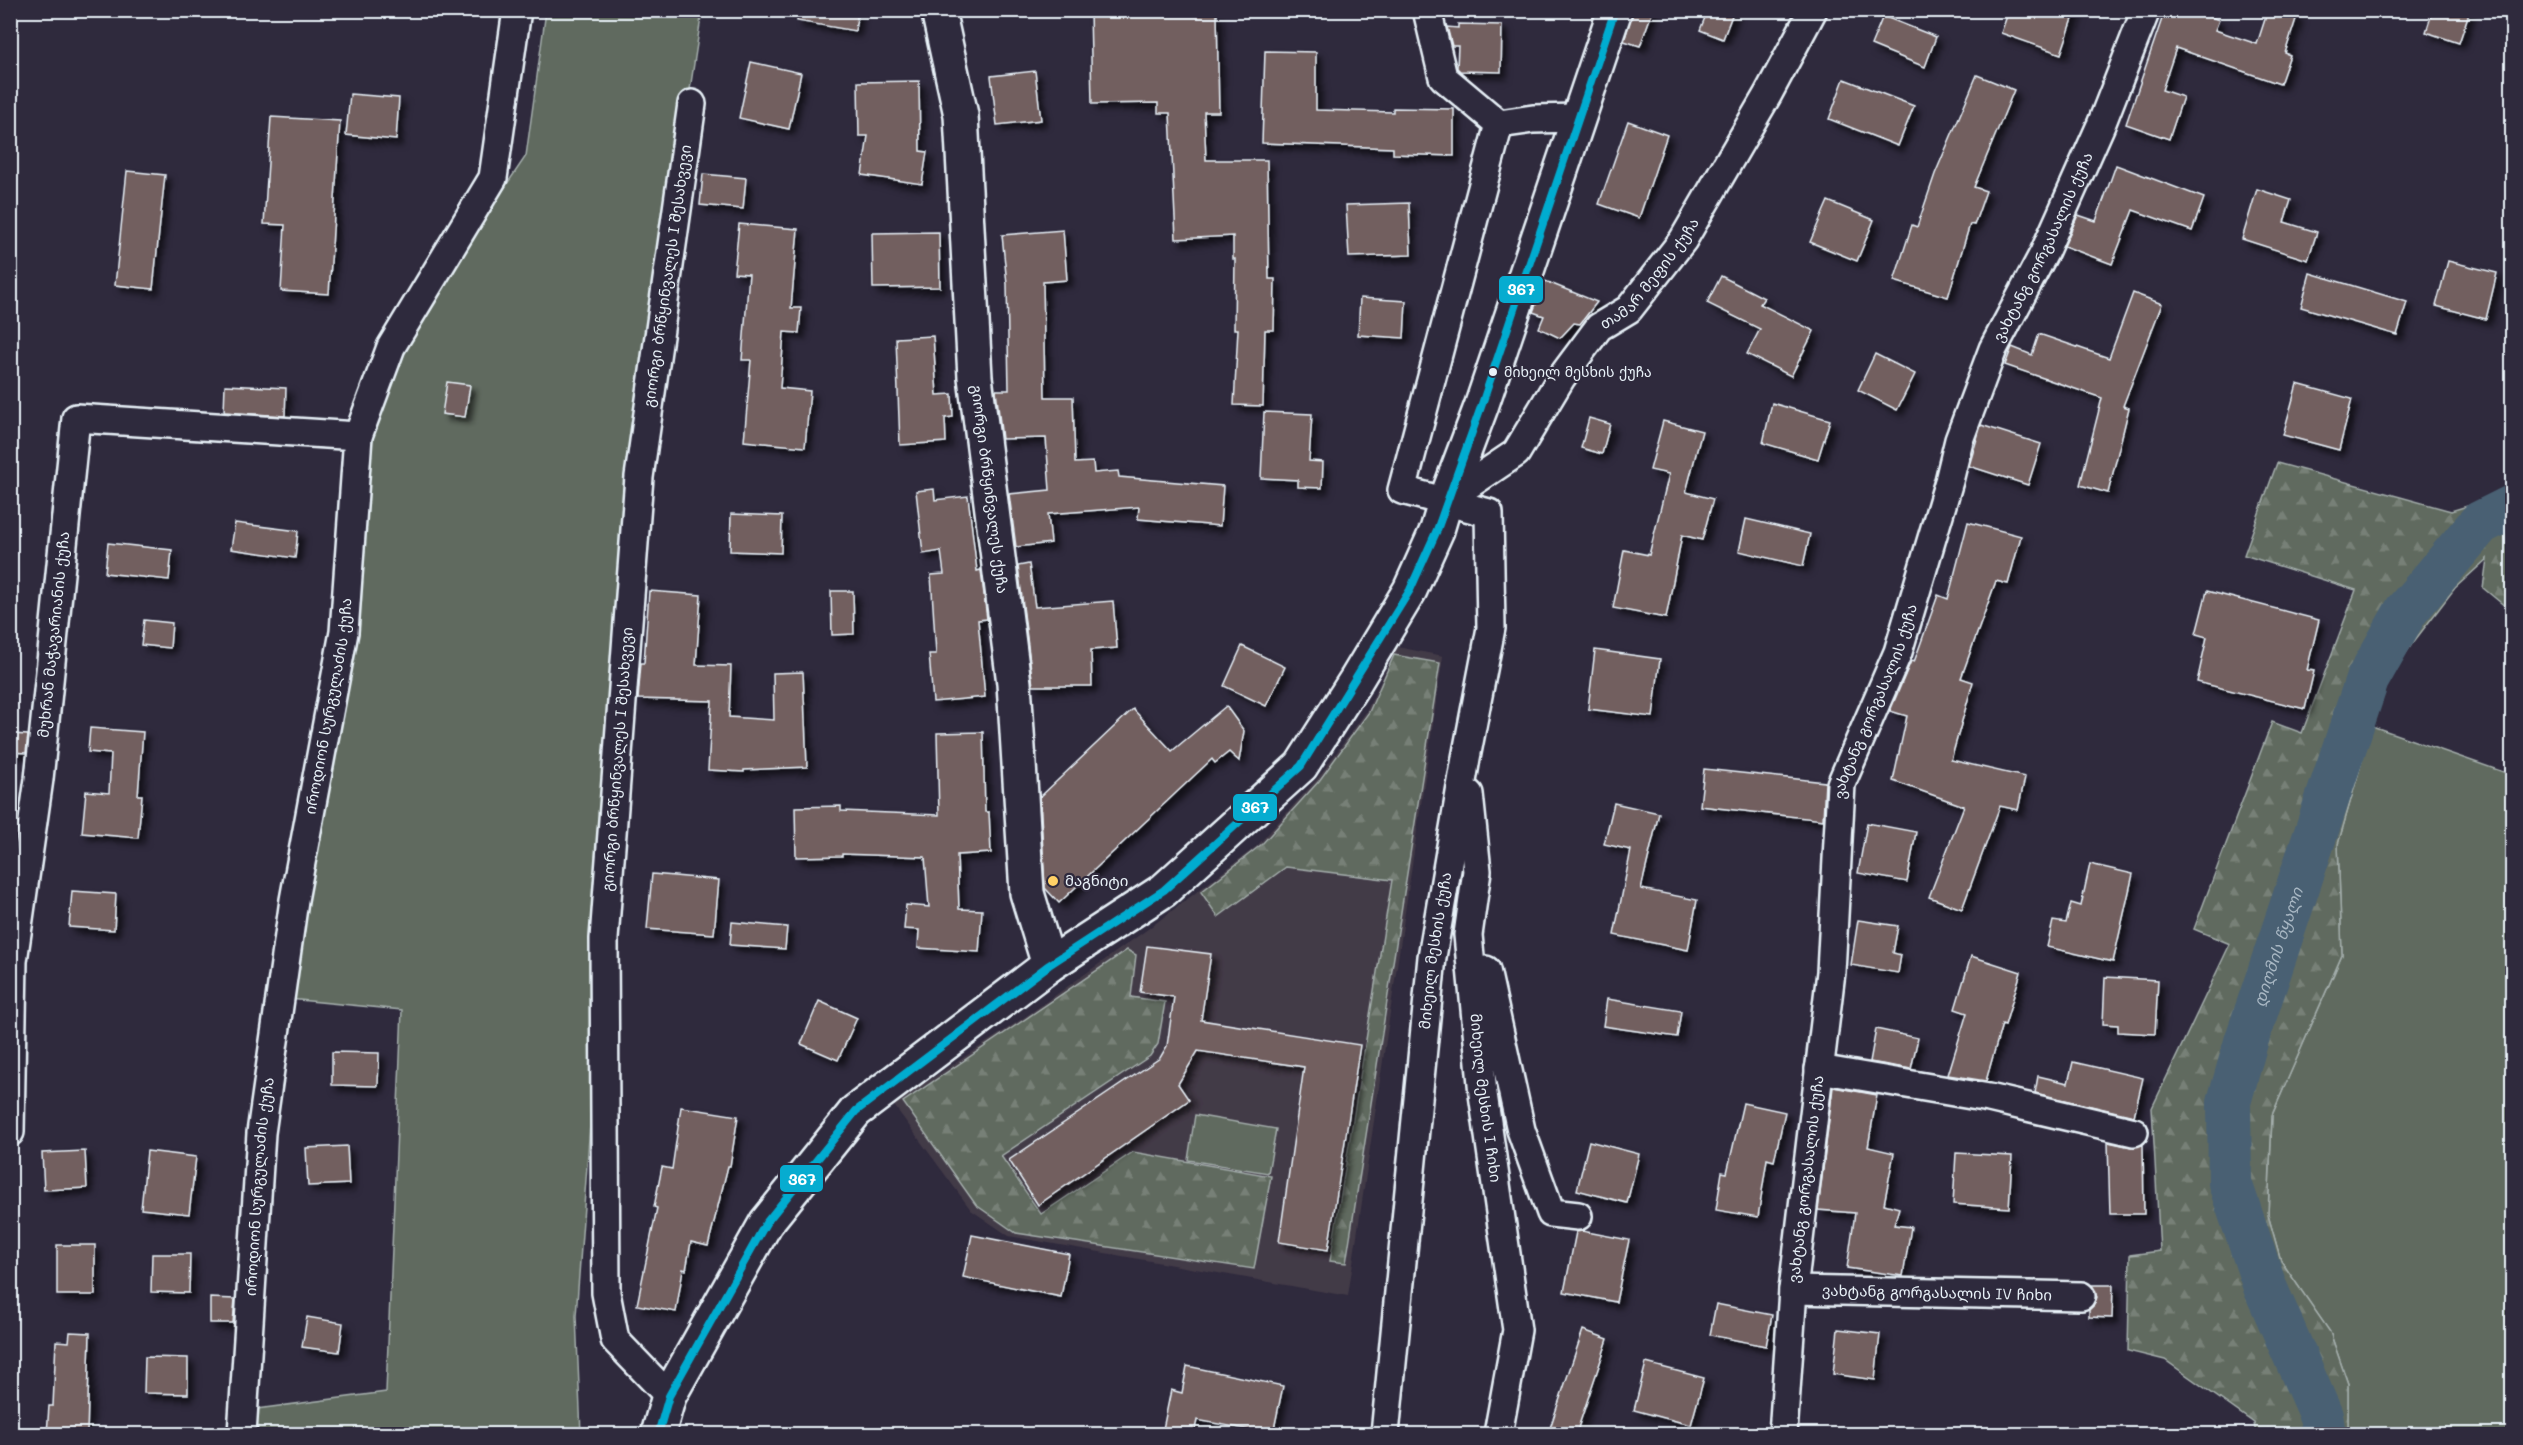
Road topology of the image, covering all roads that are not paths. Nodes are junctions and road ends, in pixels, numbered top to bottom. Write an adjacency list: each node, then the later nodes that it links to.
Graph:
1 (517, 10): 10 (street, იროდიონ სურგულაძის ქუჩა)
2 (938, 10): 14 (street, გიორგი ბრწყინვალეს ქუჩა)
3 (1428, 10): 9 (street)
4 (1615, 10): 8 (street)
5 (1813, 10): 11 (street, თამარ მეფის ქუჩა)
6 (2146, 10): 15 (street, ვახტანგ გორგასალის ქუჩა)
7 (692, 104): 21 (street, გიორგი ბრწყინვალეს I შესახვევი)
8 (1578, 118): 9 (street); 11 (street)
9 (1499, 123): 11 (street)
10 (358, 436): 16 (street, მუხრან მაჭავარიანის ქუჩა); 22 (street, იროდიონ სურგულაძის ქუჩა)
11 (1446, 500): 12 (street, მიხეილ მესხის ქუჩა); 14 (street)
12 (1466, 758): 13 (street, მიხეილ მესხის I ჩიხი); 24 (street, მიხეილ მესხის ქუჩა)
13 (1477, 871): 18 (street); 25 (street, მიხეილ მესხის I ჩიხი)
14 (1049, 965): 21 (street)
15 (1819, 1069): 17 (street); 19 (street, ვახტანგ გორგასალის ქუჩა)
16 (10, 1132)
17 (2134, 1132)
18 (1578, 1216)
19 (1794, 1290): 20 (street, ვახტანგ გორგასალის IV ჩიხი); 26 (street, ვახტანგ გორგასალის ქუჩა)
20 (2081, 1296)
21 (669, 1396): 23 (street)
22 (242, 1434)
23 (658, 1434)
24 (1385, 1434)
25 (1498, 1434)
26 (1783, 1434)

